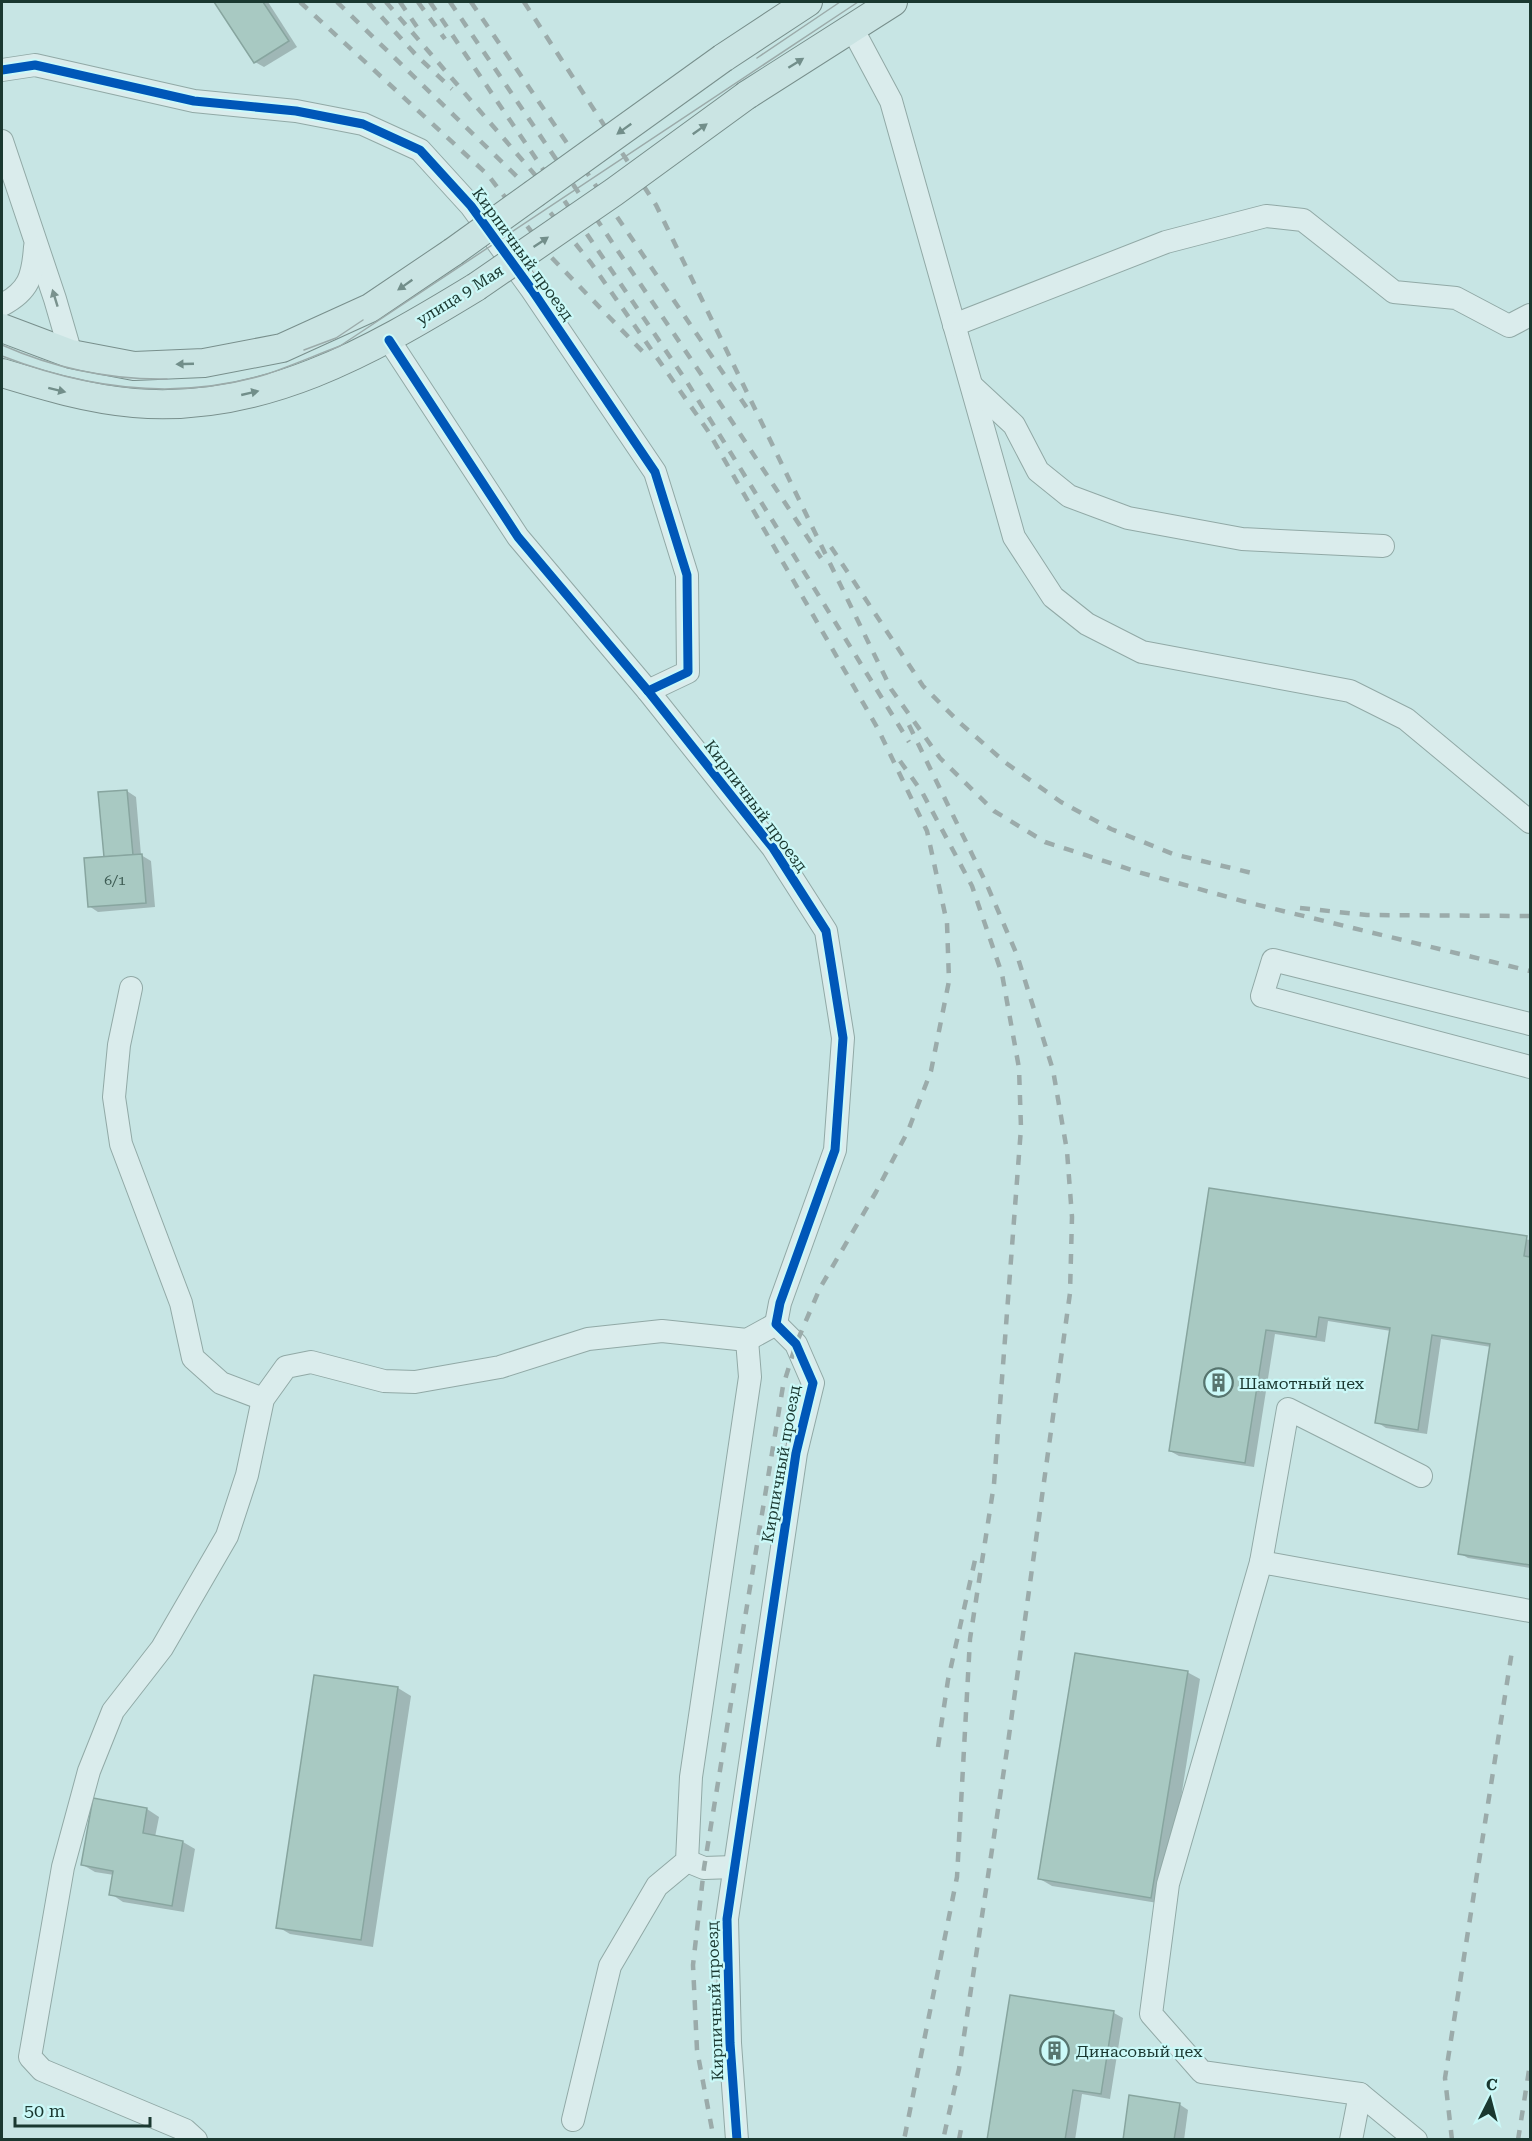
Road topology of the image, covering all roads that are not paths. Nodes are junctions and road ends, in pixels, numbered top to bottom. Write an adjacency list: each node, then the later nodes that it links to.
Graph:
1 (808, 2): 12 (main road, one-way to 12, bridge)
2 (892, 2): 3 (main road, улица 9 Мая)
3 (852, 28): 9 (street); 11 (main road, улица 9 Мая, one-way to 3, bridge)
4 (2, 70): 16 (street, Кирпичный проезд)
5 (2, 141): 6 (street)
6 (36, 239): 7 (street); 12 (street, one-way to 6)
7 (2, 305)
8 (1530, 315): 9 (street)
9 (954, 325): 14 (street)
10 (2, 328): 12 (main road)
11 (389, 340): 13 (main road, улица 9 Мая, one-way to 11); 16 (street, Кирпичный проезд)
12 (71, 354)
13 (2, 373)
14 (971, 385): 15 (street); 17 (street)
15 (1383, 546)
16 (648, 690): 21 (street, Кирпичный проезд)
17 (1530, 822)
18 (131, 988): 23 (street)
19 (1530, 1024): 20 (street)
20 (1530, 1067)
21 (776, 1324): 22 (street); 28 (street, Кирпичный проезд)
22 (747, 1340): 23 (street); 27 (street)
23 (263, 1399): 31 (street)
24 (1421, 1476): 25 (street)
25 (1261, 1562): 26 (street); 29 (street)
26 (1530, 1611)
27 (687, 1861): 28 (street); 30 (street)
28 (734, 1867): 32 (street, Кирпичный проезд)
29 (1360, 2094): 33 (street); 34 (street)
30 (573, 2120)
31 (196, 2139)
32 (737, 2139)
33 (1351, 2139)
34 (1416, 2139)

